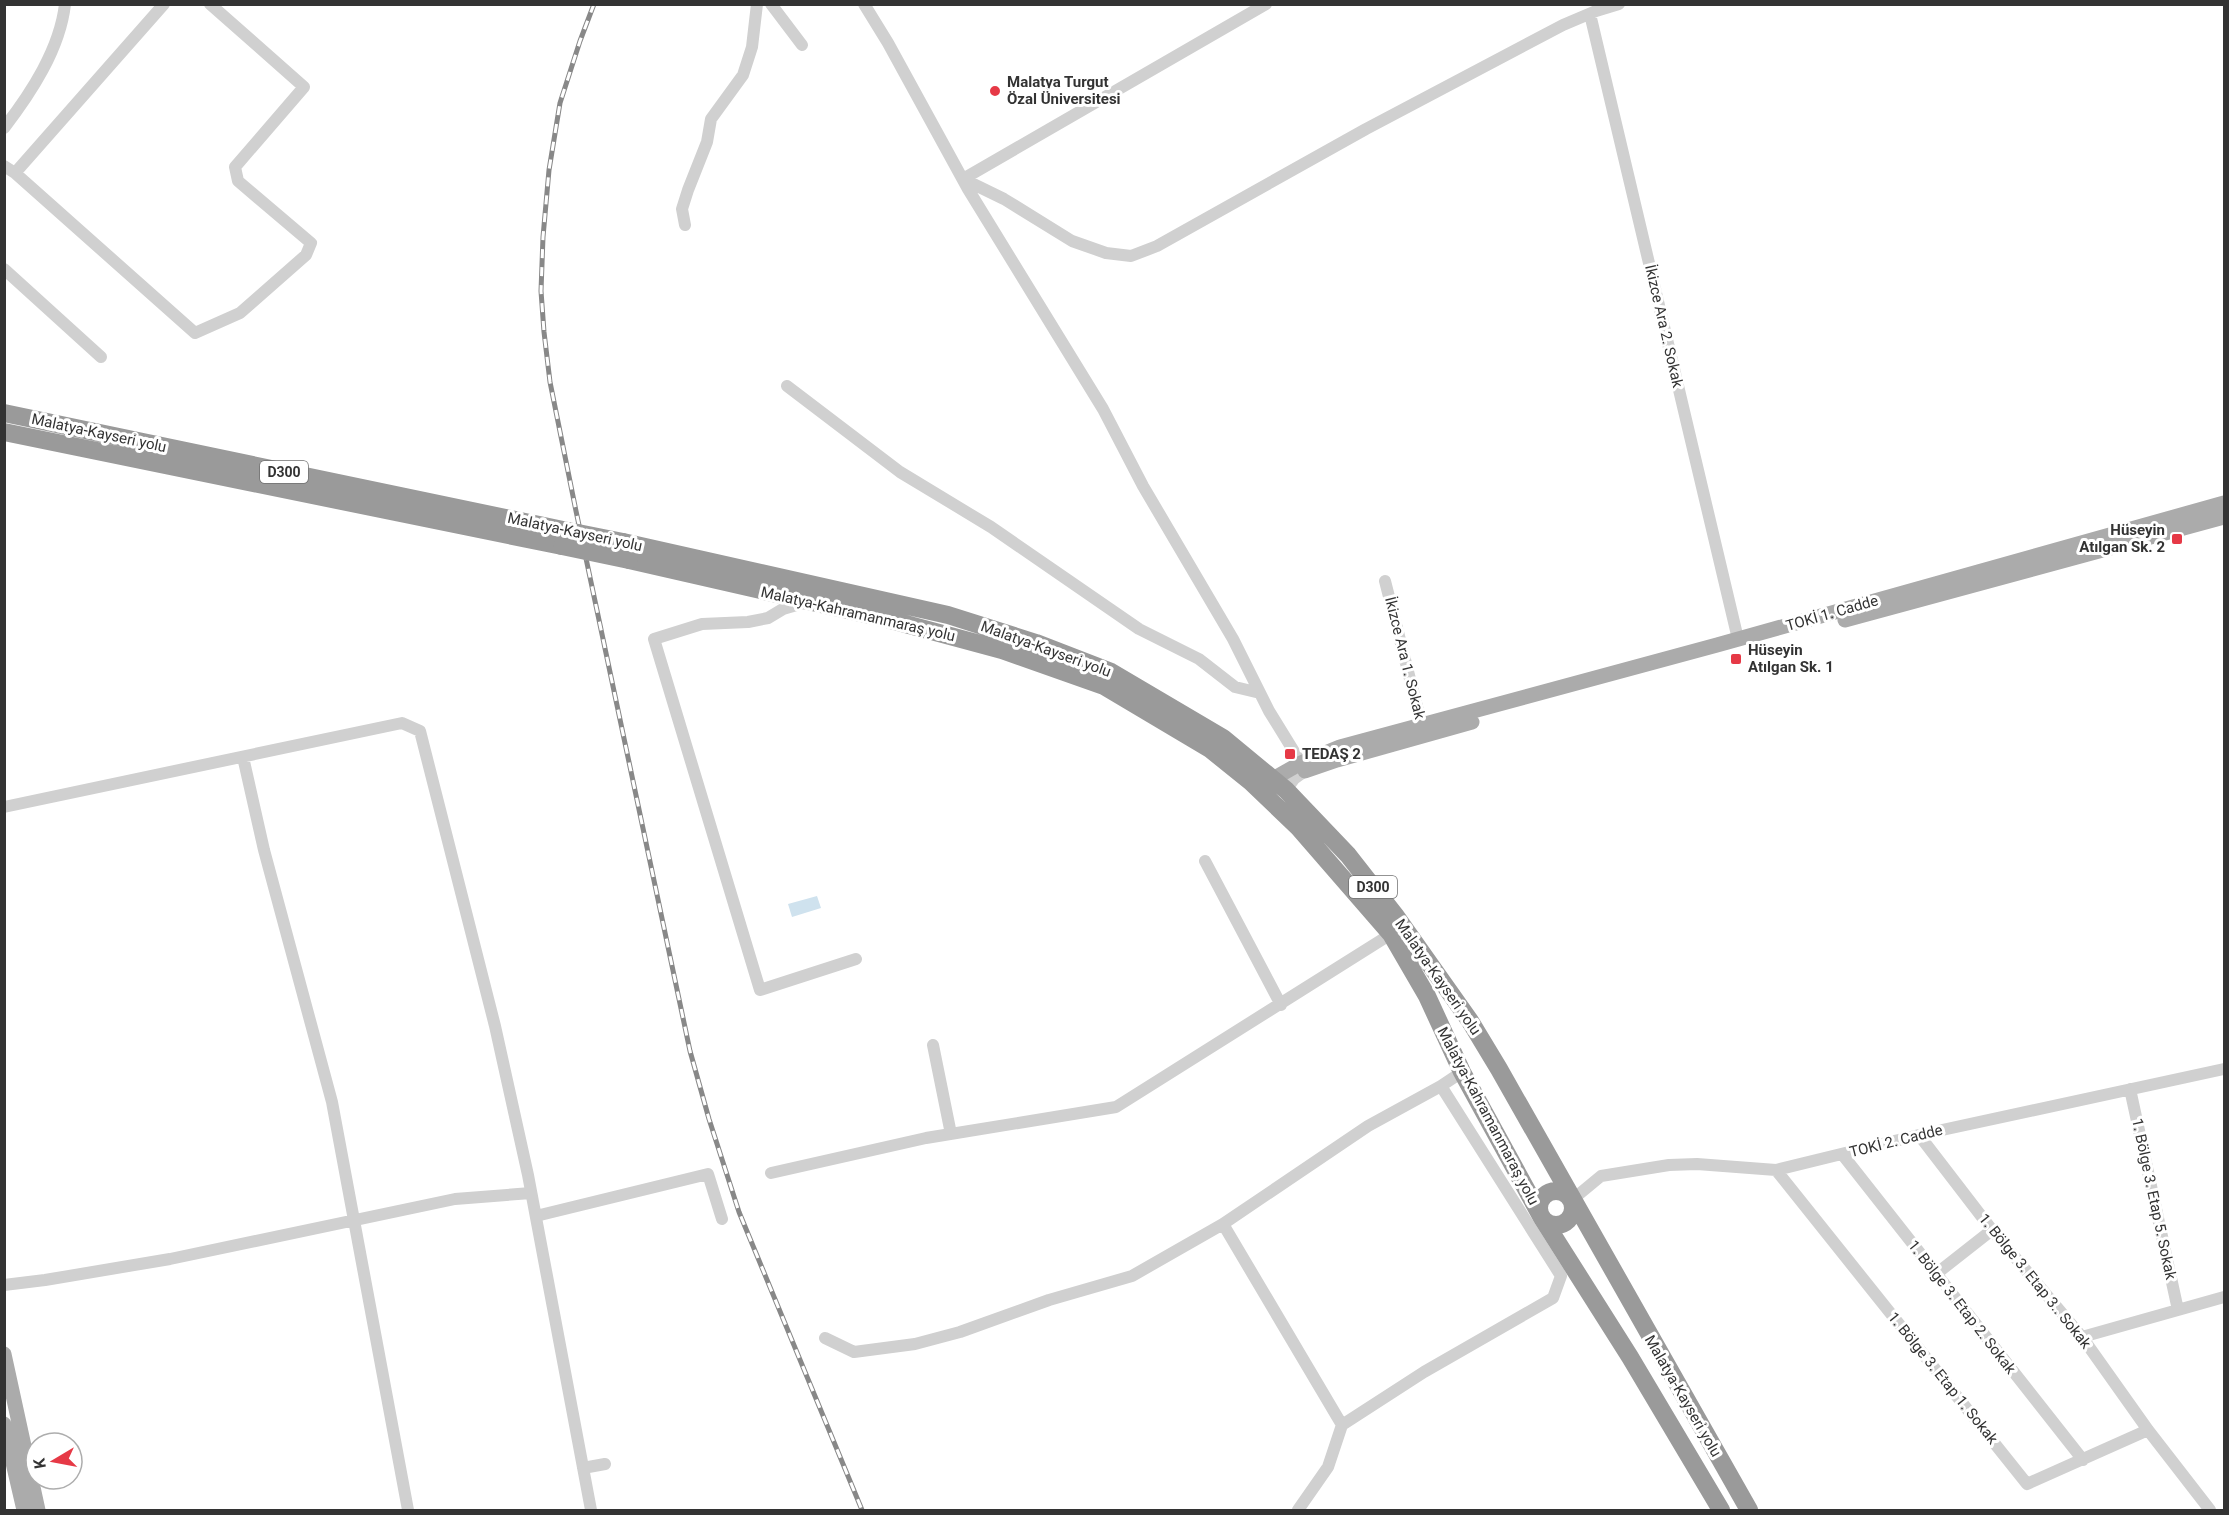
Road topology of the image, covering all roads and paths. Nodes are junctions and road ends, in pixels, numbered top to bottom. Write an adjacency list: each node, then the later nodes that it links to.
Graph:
1 (65, 4): 11 (street)
2 (164, 4): 12 (street)
3 (210, 4): 12 (street)
4 (757, 4): 14 (street)
5 (771, 4): 10 (street)
6 (1266, 4): 13 (street)
7 (1619, 4): 9 (street)
8 (864, 5): 13 (street)
9 (1590, 14): 13 (street); 25 (street, İkizce Ara 2. Sokak)
10 (802, 45)
11 (4, 128)
12 (10, 170)
13 (963, 179): 26 (street)
14 (685, 225)
15 (4, 269): 16 (street)
16 (101, 357)
17 (786, 386): 26 (street)
18 (4, 413): 22 (highway, Malatya-Kayseri yolu / D300)
19 (4, 432): 22 (highway, Malatya-Kahramanmaraş yolu / D300)
20 (2224, 503): 25 (main road, TOKİ 1. Cadde)
21 (2224, 517): 27 (main road, TOKİ 1. Cadde)
22 (562, 538): 24 (highway, Malatya-Kahramanmaraş yolu / D300, bridge); 30 (highway, Malatya-Kayseri yolu / D300, bridge)
23 (1385, 580): 27 (street, İkizce Ara 1. Sokak)
24 (807, 602): 33 (highway, Malatya-Kahramanmaraş yolu / D300); 34 (street)
25 (1738, 639): 27 (main road, TOKİ 1. Cadde)
26 (1260, 693): 29 (street)
27 (1423, 730): 29 (main road, TOKİ 1. Cadde)
28 (243, 757): 31 (street); 46 (street); 51 (street)
29 (1303, 767): 30 (main road, TOKİ 1. Cadde)
30 (1279, 785): 47 (highway, Malatya-Kayseri yolu / D300)
31 (4, 807)
32 (1205, 861): 35 (street)
33 (1391, 934): 35 (street); 38 (highway, Malatya-Kahramanmaraş yolu / D300)
34 (856, 959)
35 (1281, 1005): 41 (street)
36 (933, 1045): 41 (street)
37 (2224, 1069): 40 (street, TOKİ 2. Cadde)
38 (1462, 1072): 39 (street); 49 (highway, Malatya-Kahramanmaraş yolu / D300)
39 (1442, 1086): 52 (street); 62 (street)
40 (2130, 1089): 42 (street, TOKİ 2. Cadde); 57 (street, 1. Bölge 3. Etap 5. Sokak)
41 (951, 1134): 45 (street)
42 (1919, 1135): 43 (street, TOKİ 2. Cadde); 53 (street, 1. Bölge 3. Etap 3.. Sokak)
43 (1842, 1154): 44 (street, TOKİ 2. Cadde); 54 (street, 1. Bölge 3. Etap 2. Sokak)
44 (1776, 1170): 47 (street, TOKİ 2. Cadde); 64 (street, 1. Bölge 3. Etap 1. Sokak)
45 (771, 1173)
46 (531, 1193): 48 (street); 51 (street)
47 (1572, 1200): 49 (highway); 49 (highway); 73 (highway, Malatya-Kayseri yolu / D300)
48 (536, 1216): 50 (street); 66 (street)
49 (1542, 1218): 72 (highway, Malatya-Kahramanmaraş yolu / D300)
50 (722, 1220)
51 (356, 1221): 55 (street); 69 (street)
52 (1223, 1224): 59 (street); 62 (street)
53 (1992, 1230): 54 (street); 58 (street, 1. Bölge 3. Etap 3.. Sokak)
54 (1936, 1274): 64 (street, 1. Bölge 3. Etap 2. Sokak)
55 (4, 1285)
56 (2224, 1297): 57 (street)
57 (2178, 1310): 58 (street)
58 (2082, 1337): 63 (street, 1. Bölge 3. Etap 3.. Sokak)
59 (825, 1338)
60 (4, 1354): 68 (main road)
61 (4, 1424): 67 (main road)
62 (1342, 1425): 71 (street)
63 (2148, 1430): 64 (street, 1. Bölge 3. Etap 1. Sokak); 74 (street, 1. Bölge 3. Etap 3.. Sokak)
64 (2083, 1460)
65 (605, 1464): 66 (street)
66 (583, 1468): 70 (street)
67 (24, 1510)
68 (38, 1510)
69 (408, 1510)
70 (591, 1510)
71 (1298, 1510)
72 (1721, 1510)
73 (1749, 1510)
74 (2210, 1510)

